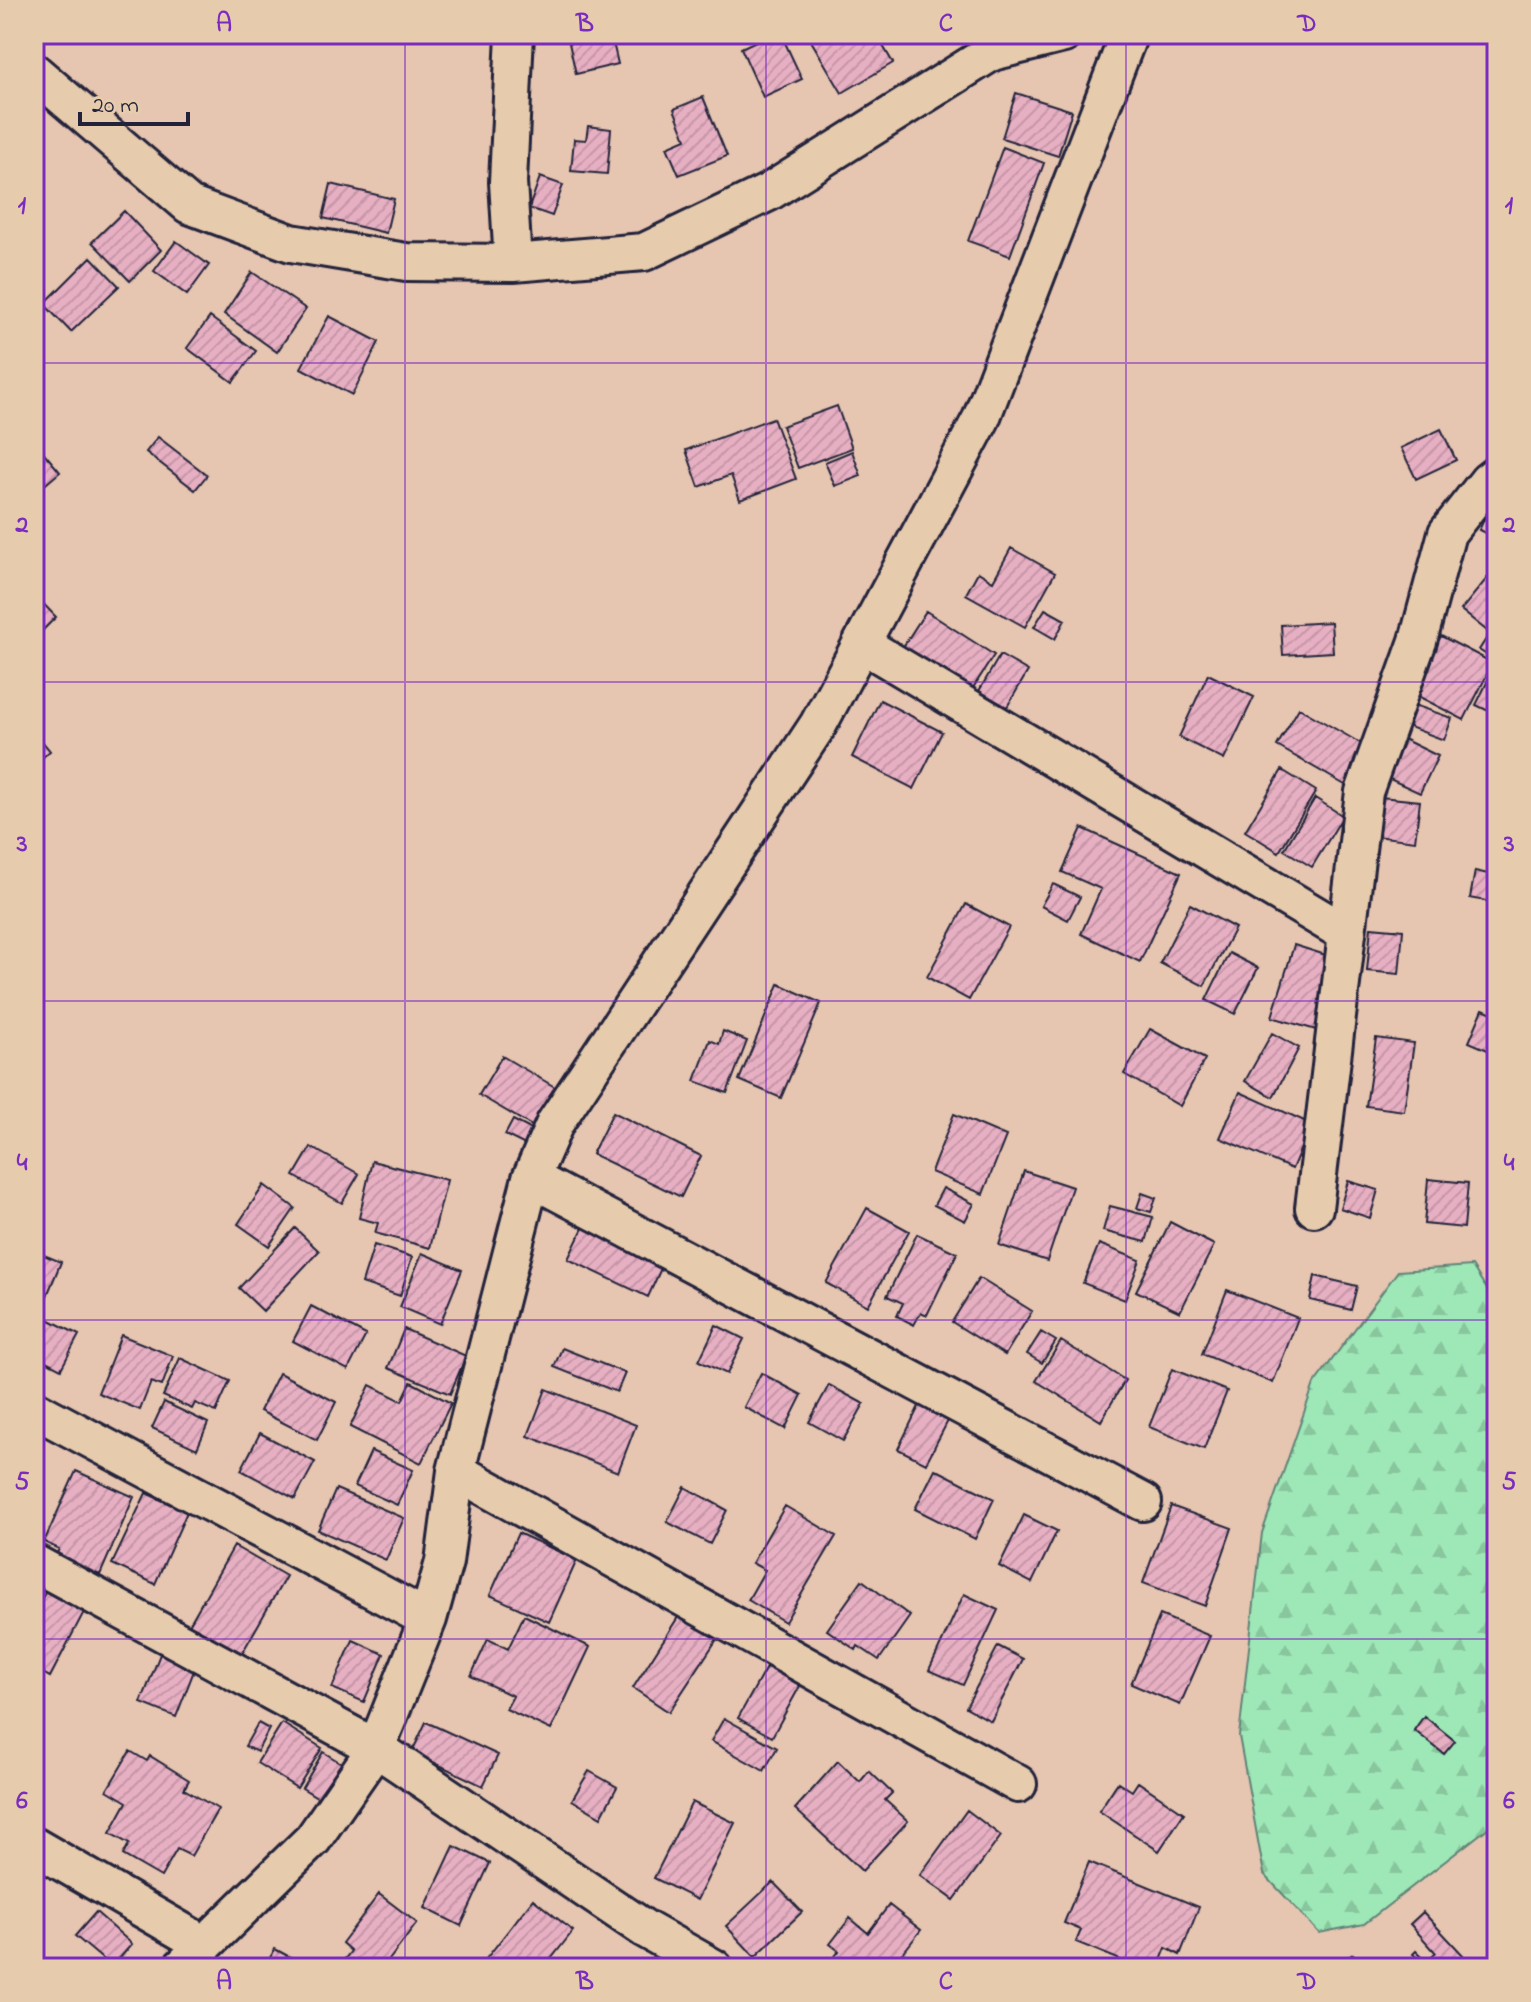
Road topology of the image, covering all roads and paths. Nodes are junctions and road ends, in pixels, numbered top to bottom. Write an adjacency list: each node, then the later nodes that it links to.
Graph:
1 (515, 34): 5 (street)
2 (1064, 34): 5 (street)
3 (1129, 34): 7 (street)
4 (34, 72): 5 (street)
5 (513, 263)
6 (1497, 474): 8 (street)
7 (862, 644): 8 (street); 9 (street)
8 (1347, 934): 10 (street)
9 (531, 1178): 12 (street); 13 (street)
10 (1314, 1208)
11 (34, 1409): 15 (street)
12 (456, 1471): 15 (street); 17 (street)
13 (1143, 1502)
14 (34, 1563): 16 (street)
15 (428, 1619): 16 (street)
16 (376, 1748): 19 (street); 20 (street)
17 (1018, 1784)
18 (34, 1846): 19 (street)
19 (193, 1956)
20 (714, 1968)

